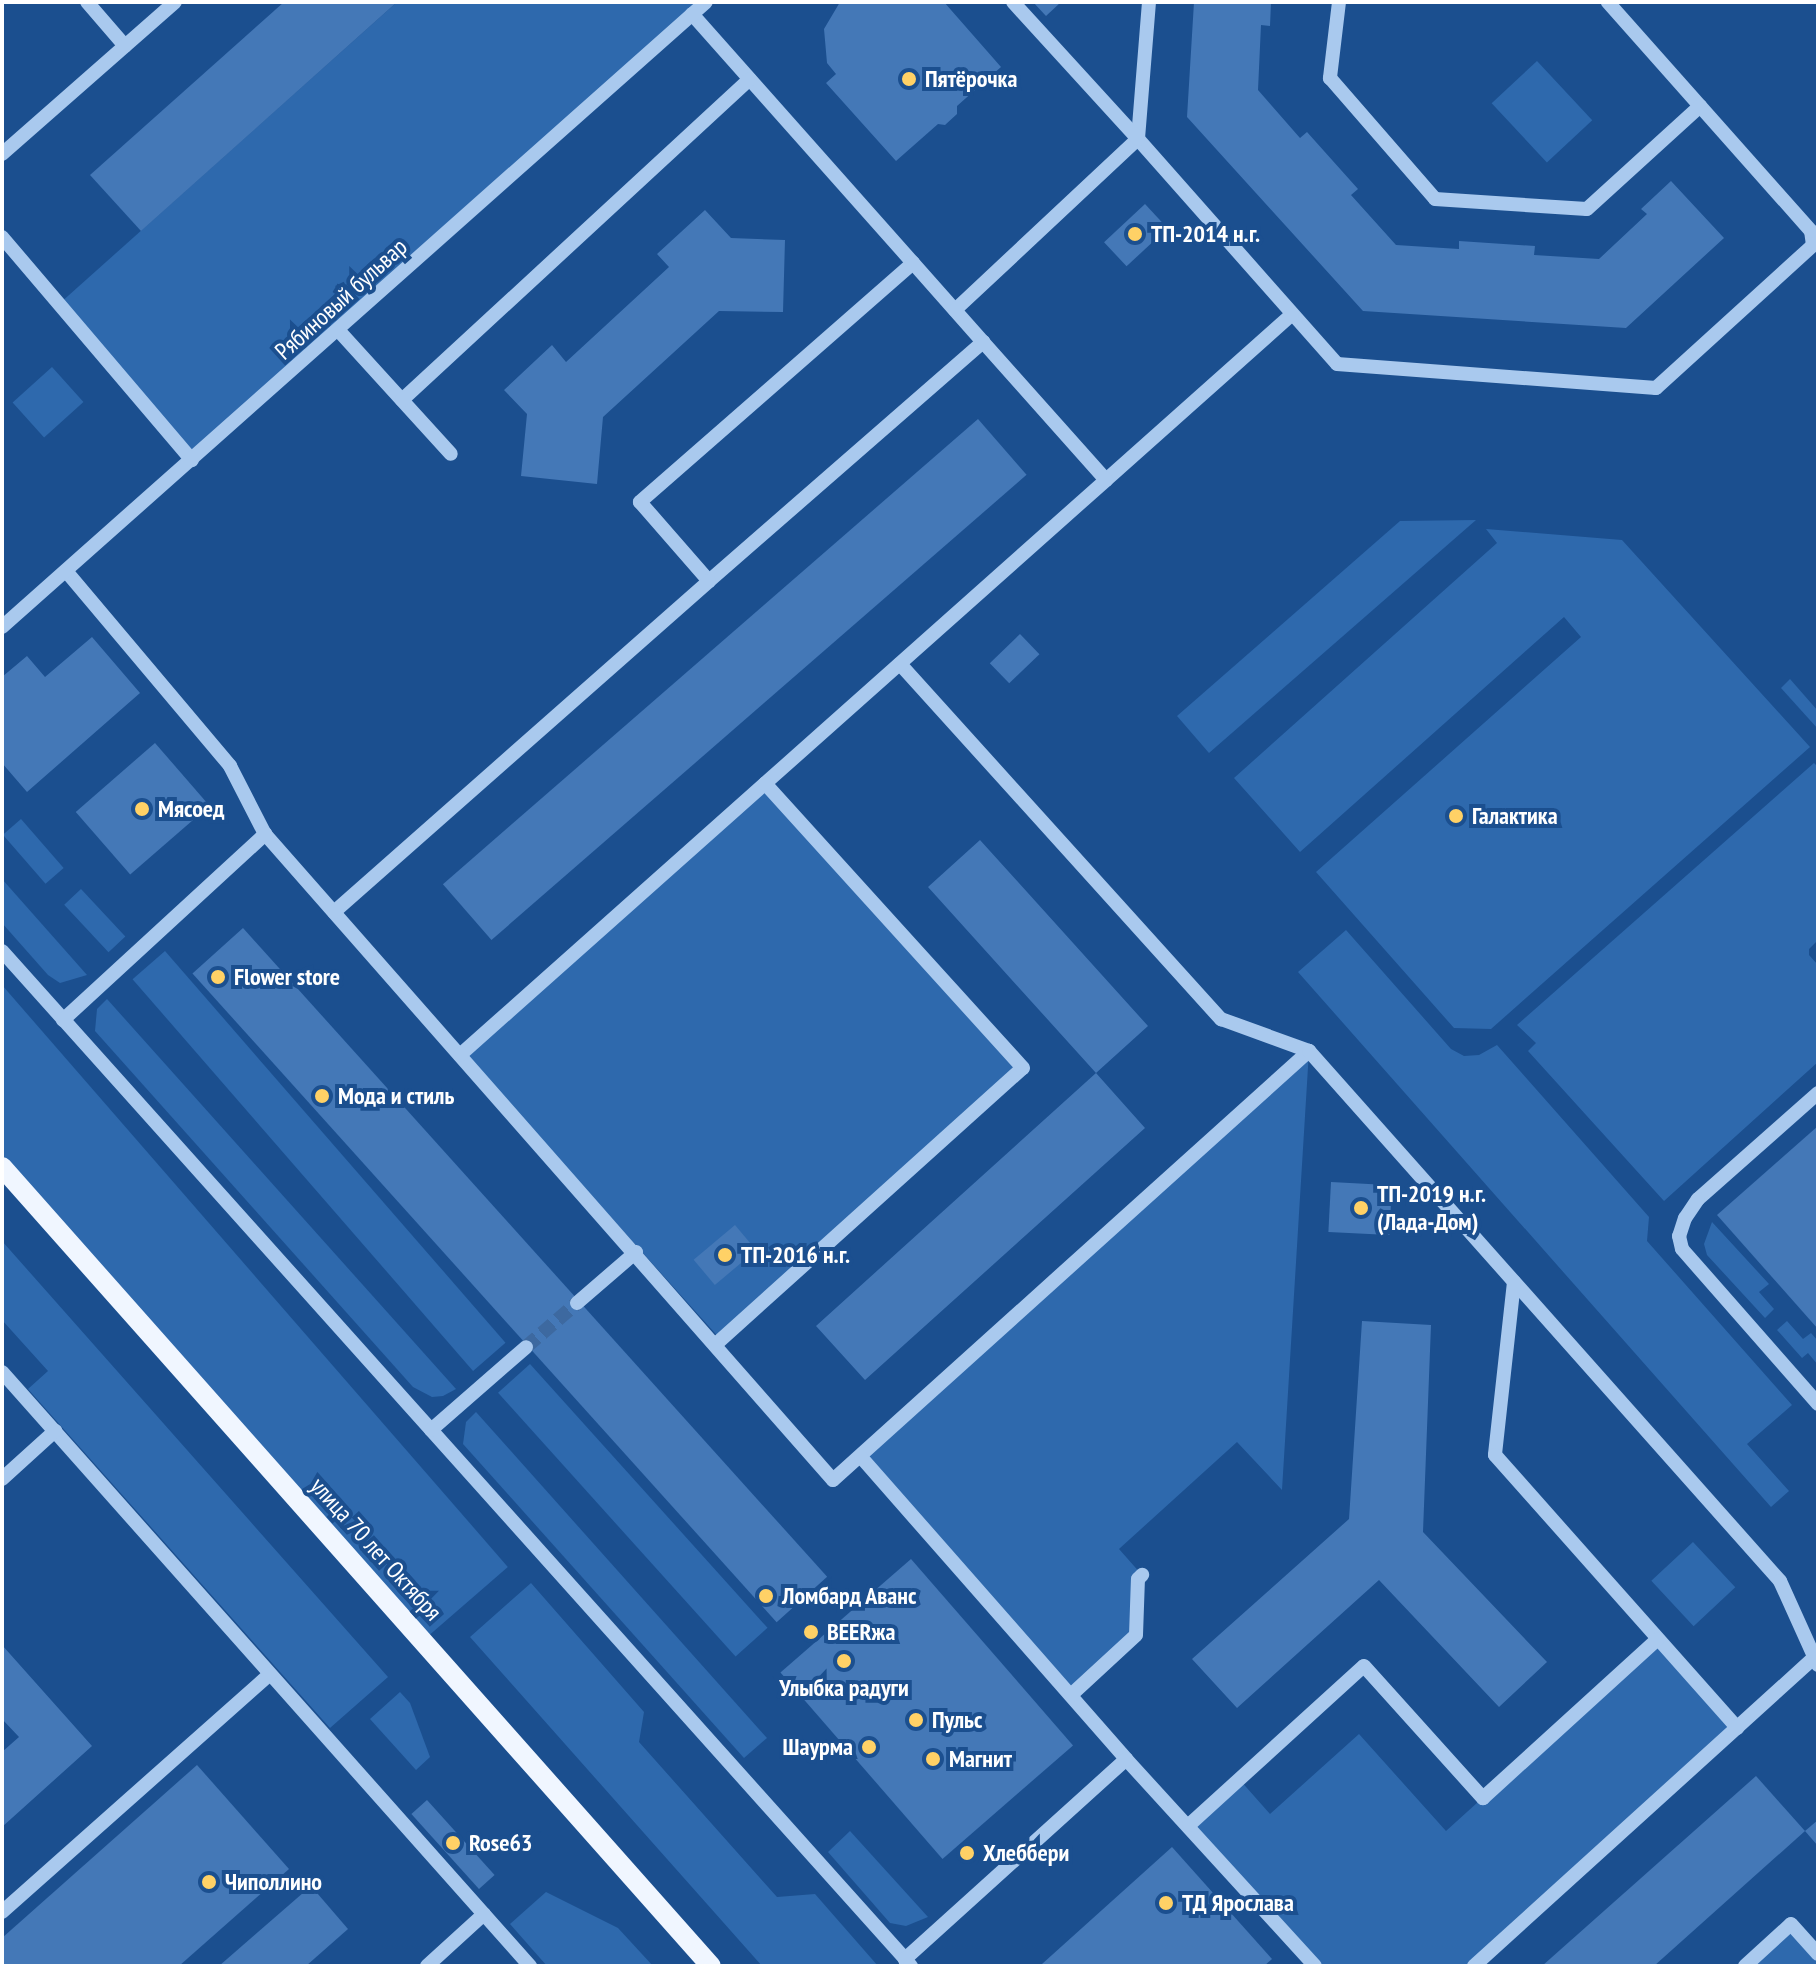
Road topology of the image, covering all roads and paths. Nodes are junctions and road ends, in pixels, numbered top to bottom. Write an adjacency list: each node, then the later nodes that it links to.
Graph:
1 (87, 2): 9 (street)
2 (175, 2): 9 (street)
3 (706, 2): 8 (street, Рябиновый бульвар)
4 (1013, 2): 12 (street)
5 (1149, 2): 12 (street)
6 (1339, 2): 11 (street)
7 (1608, 2): 11 (street)
8 (692, 14): 10 (street); 18 (street, Рябиновый бульвар)
9 (125, 46): 13 (street)
10 (750, 79): 15 (street); 20 (street)
11 (1700, 106): 17 (street)
12 (1138, 139): 16 (street); 17 (street)
13 (2, 154)
14 (2, 237): 22 (street)
15 (913, 263): 16 (street); 25 (street)
16 (955, 310): 19 (street)
17 (1292, 314): 23 (street)
18 (339, 331): 20 (street); 22 (street, Рябиновый бульвар)
19 (983, 342): 23 (street); 25 (street)
20 (402, 400): 21 (street)
21 (451, 454)
22 (192, 460): 24 (street, Рябиновый бульвар)
23 (1106, 480): 27 (street)
24 (66, 571): 26 (street, Рябиновый бульвар); 29 (street)
25 (709, 581): 30 (street)
26 (2, 627)
27 (900, 664): 28 (street); 33 (street)
28 (765, 783): 34 (street); 40 (street)
29 (265, 834): 30 (street); 32 (street)
30 (334, 912): 34 (street)
31 (2, 951): 32 (street)
32 (63, 1020): 44 (street)
33 (1309, 1051): 38 (street); 46 (street)
34 (460, 1055): 37 (street)
35 (1818, 1093): 43 (street)
36 (2, 1167): 62 (main road, улица 70 лет Октября)
37 (636, 1252): 39 (street); 40 (street)
38 (1514, 1282): 49 (street); 50 (street)
39 (577, 1303)
40 (715, 1345): 46 (street)
41 (526, 1347): 44 (street)
42 (2, 1372): 45 (street)
43 (1818, 1404)
44 (431, 1430): 59 (street)
45 (55, 1431): 47 (street); 51 (street)
46 (861, 1457): 52 (street)
47 (2, 1479)
48 (1142, 1575): 52 (street)
49 (1658, 1639): 53 (street); 55 (street)
50 (1815, 1662): 53 (street)
51 (270, 1674): 56 (street); 57 (street)
52 (1071, 1695): 54 (street)
53 (1737, 1728): 64 (street)
54 (1126, 1759): 55 (street); 59 (street)
55 (1189, 1825): 63 (street)
56 (2, 1912)
57 (484, 1914): 60 (street); 61 (street)
58 (1818, 1954): 65 (street)
59 (908, 1964)
60 (427, 1966)
61 (530, 1966)
62 (711, 1966)
63 (1315, 1966)
64 (1474, 1966)
65 (1745, 1966)

